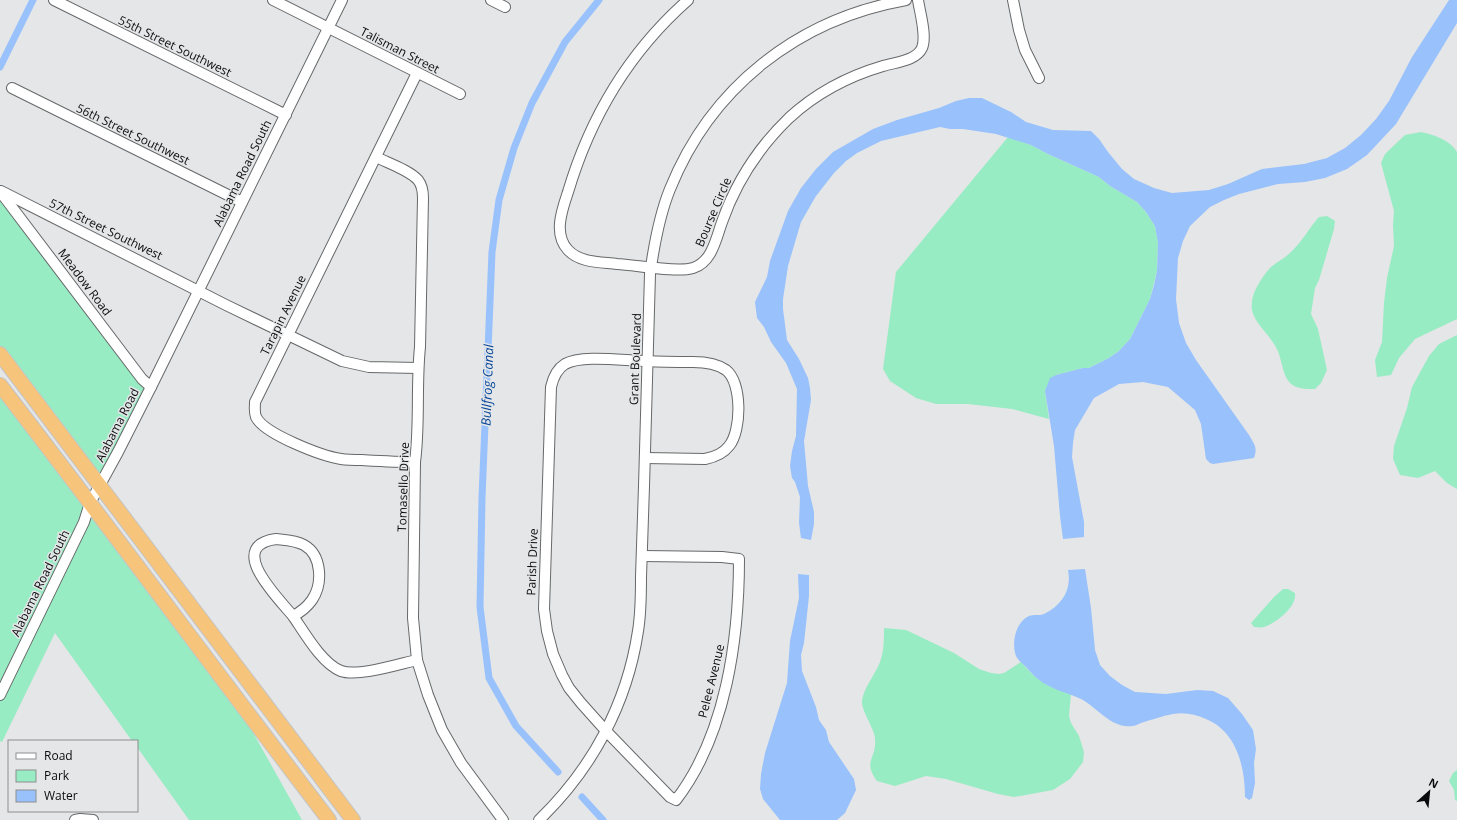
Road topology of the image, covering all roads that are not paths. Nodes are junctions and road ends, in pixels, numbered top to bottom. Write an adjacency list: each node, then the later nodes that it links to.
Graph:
1 (54, 0): 15 (street, 55th Street Southwest)
2 (273, 0): 10 (street, Talisman Street)
3 (342, 0): 10 (street, Alabama Road South)
4 (491, 0): 9 (street)
5 (688, 0): 19 (street, Bourse Circle)
6 (906, 0): 19 (street, Grant Boulevard)
7 (918, 0): 19 (street, Bourse Circle)
8 (1013, 0): 12 (street)
9 (505, 7)
10 (328, 29): 11 (street, Talisman Street); 15 (street, Alabama Road South)
11 (417, 73): 14 (street, Talisman Street); 16 (street, Tarapin Avenue)
12 (1039, 78)
13 (12, 88): 18 (street, 56th Street Southwest)
14 (460, 94)
15 (286, 115): 18 (street, Alabama Road South)
16 (376, 157): 21 (street, Tarapin Avenue); 25 (street, Tomasello Drive)
17 (0, 191): 20 (street, 57th Street Southwest); 27 (street, Meadow Road)
18 (242, 202): 20 (street, Alabama Road South)
19 (651, 267): 24 (street, Grant Boulevard)
20 (199, 290): 21 (street, 57th Street Southwest); 23 (street, Alabama Road South)
21 (288, 336): 25 (street, 57th Street Southwest); 29 (street, Tarapin Avenue)
22 (0, 354): 30 (highway)
23 (165, 358): 27 (street, Alabama Road)
24 (648, 361): 28 (street, Grant Boulevard); 28 (street); 36 (street, Parish Drive)
25 (418, 368): 29 (street, Tomasello Drive)
26 (0, 386): 31 (highway)
27 (151, 387): 30 (street, Alabama Road)
28 (645, 458): 32 (street, Grant Boulevard)
29 (415, 462): 34 (street, Tomasello Drive)
30 (100, 486): 31 (street, Alabama Road); 41 (highway)
31 (90, 503): 35 (street, Alabama Road South); 40 (highway)
32 (643, 556): 36 (street, Grant Boulevard); 37 (street, Pelee Avenue)
33 (293, 616): 33 (street); 34 (street)
34 (417, 660): 42 (street, Tomasello Drive)
35 (0, 695)
36 (606, 731): 37 (street, Parish Drive); 43 (street, Grant Boulevard)
37 (676, 800)
38 (78, 817): 39 (street)
39 (93, 820)
40 (329, 820)
41 (354, 820)
42 (503, 820)
43 (539, 820)

